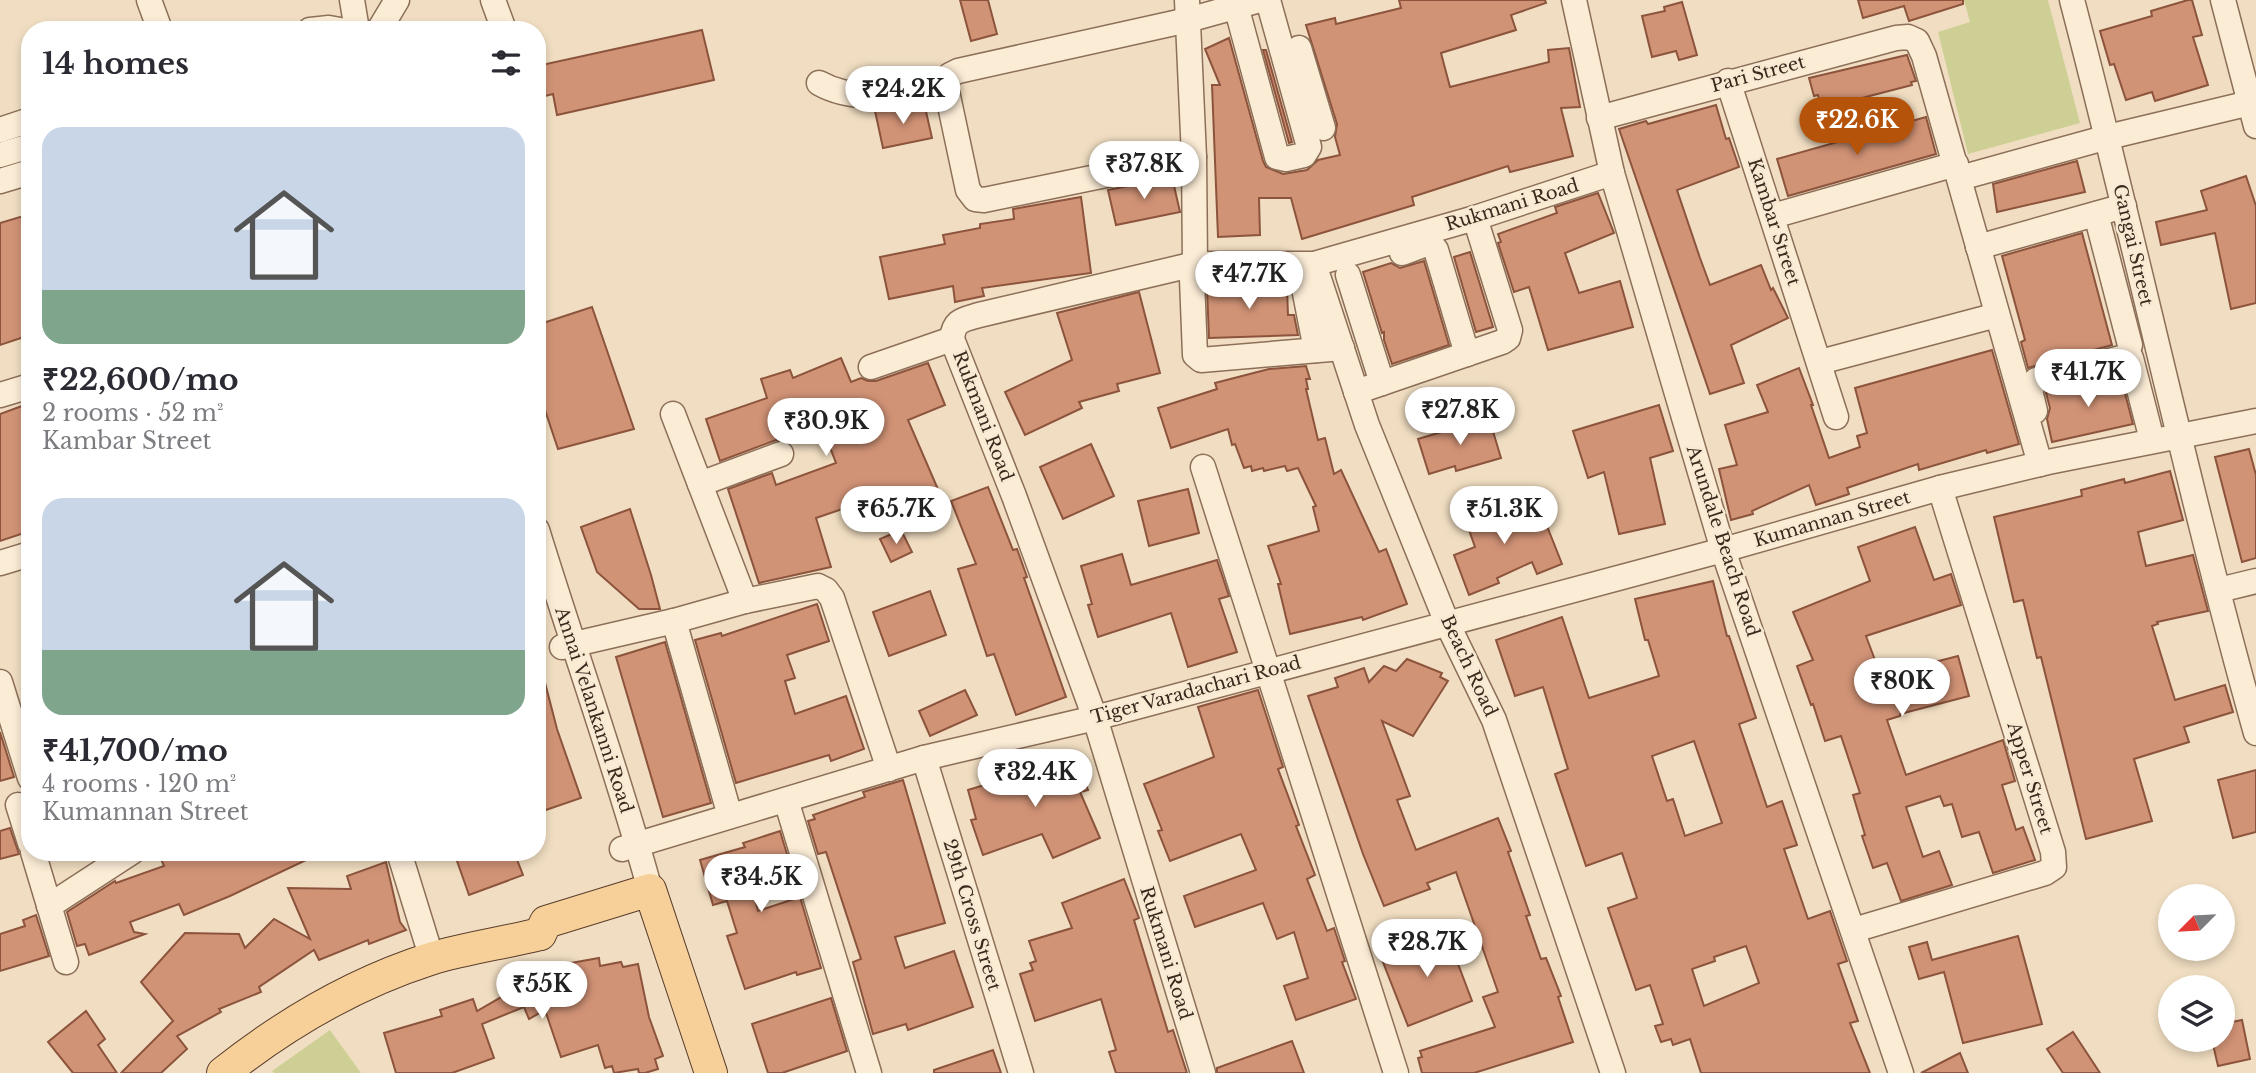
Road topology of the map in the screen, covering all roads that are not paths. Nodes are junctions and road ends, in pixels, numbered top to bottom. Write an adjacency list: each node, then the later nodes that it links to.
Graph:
1 (149, 0): 12 (street)
2 (352, 0): 13 (street)
3 (397, 0): 14 (street)
4 (493, 0): 15 (street)
5 (1268, 0): 10 (street)
6 (1285, 0): 22 (street)
7 (1574, 0): 20 (street, Arundale Beach Road)
8 (2072, 0): 24 (street, Gangai Street)
9 (2223, 0): 19 (street)
10 (1248, 3): 11 (street)
11 (1188, 10): 18 (street); 27 (street)
12 (157, 21)
13 (356, 21)
14 (384, 21)
15 (501, 21)
16 (1728, 81): 20 (street, Pari Street); 28 (street, Pari Street); 34 (street, Kambar Street)
17 (819, 83): 18 (street)
18 (945, 90): 27 (street)
19 (2253, 114): 24 (street)
20 (1599, 118): 29 (street, Arundale Beach Road)
21 (21, 123): 23 (street)
22 (1323, 128)
23 (0, 130)
24 (2108, 137): 28 (street); 32 (street, Gangai Street)
25 (21, 149): 26 (street)
26 (0, 155)
27 (1194, 157): 39 (street)
28 (1958, 171): 34 (street); 36 (street)
29 (1612, 173): 35 (street, Rukmani Road); 64 (street, Arundale Beach Road)
30 (21, 175): 31 (street)
31 (0, 181)
32 (2124, 206): 33 (street); 43 (street, Gangai Street)
33 (2096, 214): 36 (street); 44 (street)
34 (1773, 216): 48 (street, Kambar Street)
35 (1475, 218): 38 (street, Rukmani Road); 47 (street)
36 (1986, 245): 41 (street); 44 (street)
37 (1399, 254): 47 (street)
38 (1314, 264): 39 (street, Rukmani Road); 40 (street, Beach Road)
39 (1193, 272): 42 (street, Rukmani Road); 46 (street); 46 (street)
40 (1328, 306): 45 (street, Beach Road); 50 (street)
41 (1997, 315): 48 (street); 60 (street)
42 (952, 339): 49 (street); 78 (street, Rukmani Road)
43 (2155, 339): 44 (street); 57 (street, Gangai Street)
44 (2130, 345)
45 (1342, 348): 46 (street); 52 (street, Beach Road)
46 (1316, 350)
47 (1466, 354): 50 (street)
48 (1820, 362): 55 (street, Kambar Street)
49 (871, 367)
50 (1382, 383): 52 (street)
51 (21, 389): 53 (street)
52 (1356, 392): 73 (street, Beach Road)
53 (0, 395)
54 (673, 414): 62 (street)
55 (1836, 417)
56 (2256, 421): 57 (street, Kumannan Street)
57 (2178, 435): 58 (street, Kumannan Street); 70 (street, Gangai Street)
58 (2152, 440): 60 (street, Kumannan Street); 60 (street)
59 (781, 454): 62 (street)
60 (2044, 463): 63 (street, Kumannan Street)
61 (1203, 467): 75 (street)
62 (700, 484): 71 (street)
63 (1940, 488): 64 (street, Kumannan Street); 91 (street, Apper Street)
64 (1723, 550): 73 (street, Kumannan Street); 91 (street, Arundale Beach Road)
65 (21, 557): 66 (street)
66 (0, 563)
67 (546, 565): 74 (street, Annai Velankanni Road)
68 (2256, 581): 70 (street)
69 (546, 590): 74 (street, Annai Velankanni Road)
70 (2219, 590): 77 (street, Gangai Street)
71 (745, 601): 72 (street); 82 (street)
72 (674, 621): 74 (street); 84 (street)
73 (1447, 623): 75 (street, Tiger Varadachari Road); 101 (street, Beach Road)
74 (567, 646): 85 (street, Annai Velankanni Road)
75 (1270, 671): 78 (street, Tiger Varadachari Road); 100 (street)
76 (0, 682): 80 (street)
77 (2250, 693): 79 (street, Gangai Street)
78 (1095, 718): 81 (street, Tiger Varadachari Road); 99 (street, Rukmani Road)
79 (2256, 733)
80 (21, 749)
81 (924, 758): 82 (street, Tiger Varadachari Road); 98 (street, 29th Cross Street)
82 (889, 769): 83 (street, Tiger Varadachari Road)
83 (786, 800): 84 (street, Tiger Varadachari Road); 97 (street)
84 (730, 816): 85 (street, Tiger Varadachari Road)
85 (630, 846): 89 (street, Annai Velankanni Road)
86 (36, 861): 90 (street)
87 (118, 861): 90 (street)
88 (402, 861): 92 (street)
89 (646, 902): 92 (main road); 95 (main road); 96 (main road)
90 (49, 906): 93 (street)
91 (1853, 930): 102 (street, Arundale Beach Road)
92 (432, 959): 94 (main road)
93 (66, 962)
94 (223, 1073)
95 (695, 1073)
96 (710, 1073)
97 (869, 1073)
98 (1021, 1073)
99 (1203, 1073)
100 (1396, 1073)
101 (1613, 1073)
102 (1901, 1073)

